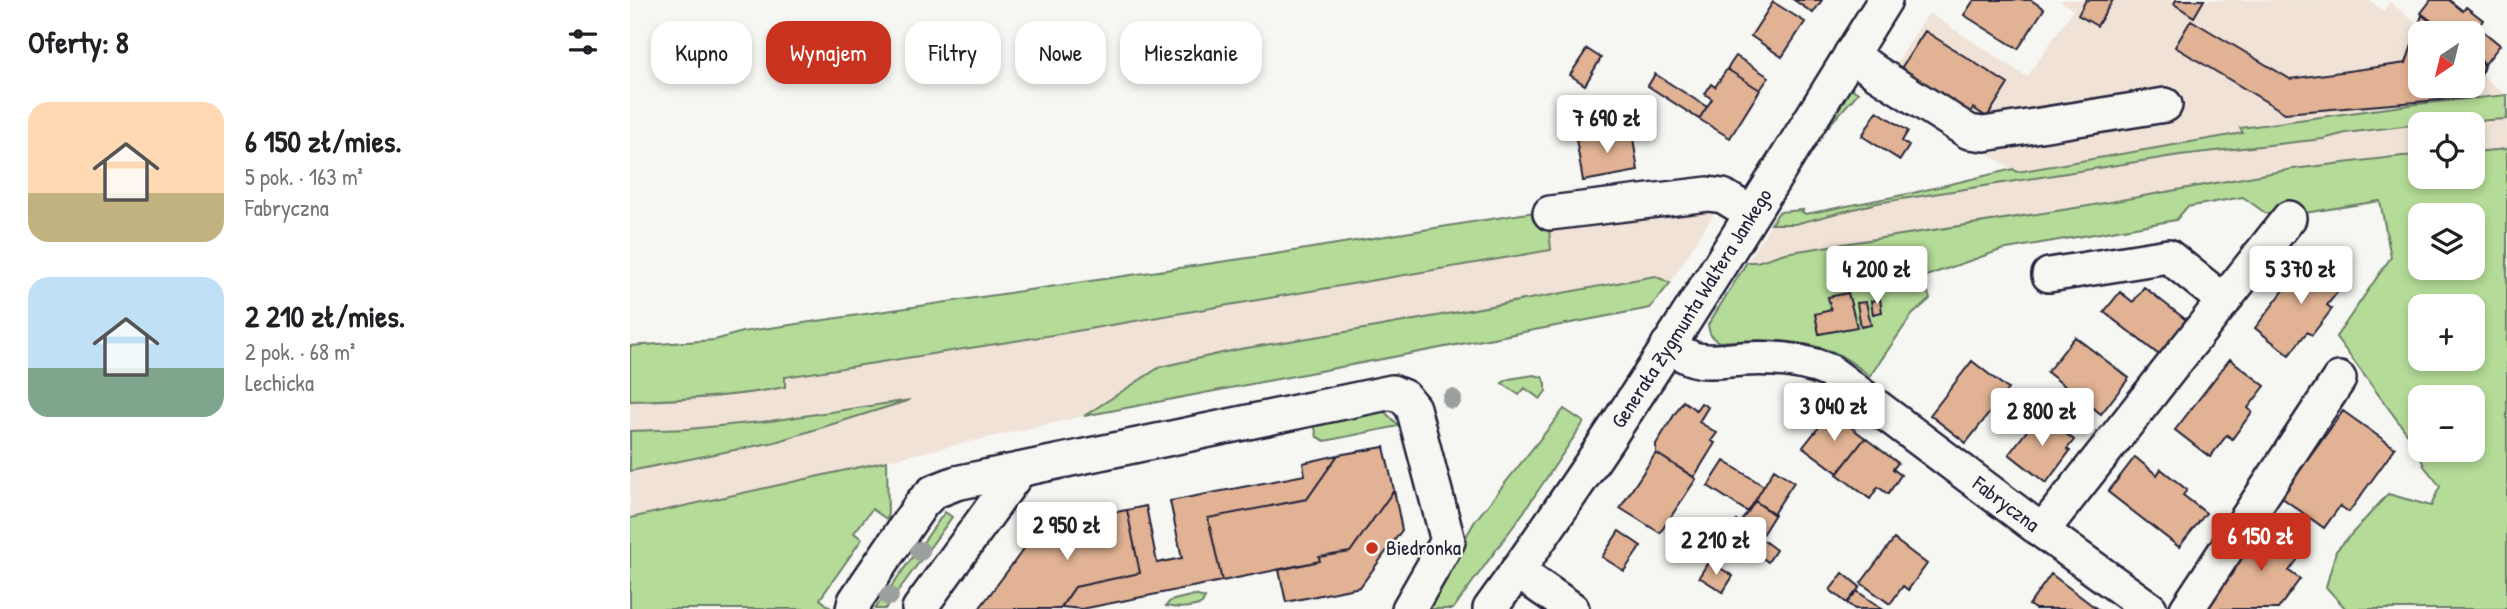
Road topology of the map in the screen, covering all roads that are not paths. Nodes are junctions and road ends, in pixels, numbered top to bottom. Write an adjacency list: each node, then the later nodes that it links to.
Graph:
1 (1885, 0): 2 (street, Generała Zygmunta Waltera Jankego)
2 (1851, 54): 3 (street); 4 (street, Generała Zygmunta Waltera Jankego)
3 (2165, 105)
4 (1751, 212): 5 (street); 9 (street, Generała Zygmunta Waltera Jankego)
5 (1550, 213)
6 (2290, 218): 8 (street)
7 (2049, 275): 8 (street)
8 (2224, 301): 12 (street)
9 (1668, 345): 12 (street, Fabryczna); 13 (street, Generała Zygmunta Waltera Jankego)
10 (2339, 379): 20 (street)
11 (1018, 472): 14 (street); 15 (street); 16 (street)
12 (2042, 531): 19 (street, Fabryczna)
13 (1517, 571): 17 (street, Generała Zygmunta Waltera Jankego); 18 (street)
14 (853, 609)
15 (919, 609)
16 (1409, 609)
17 (1490, 609)
18 (1572, 609)
19 (2150, 609)
20 (2187, 609)

